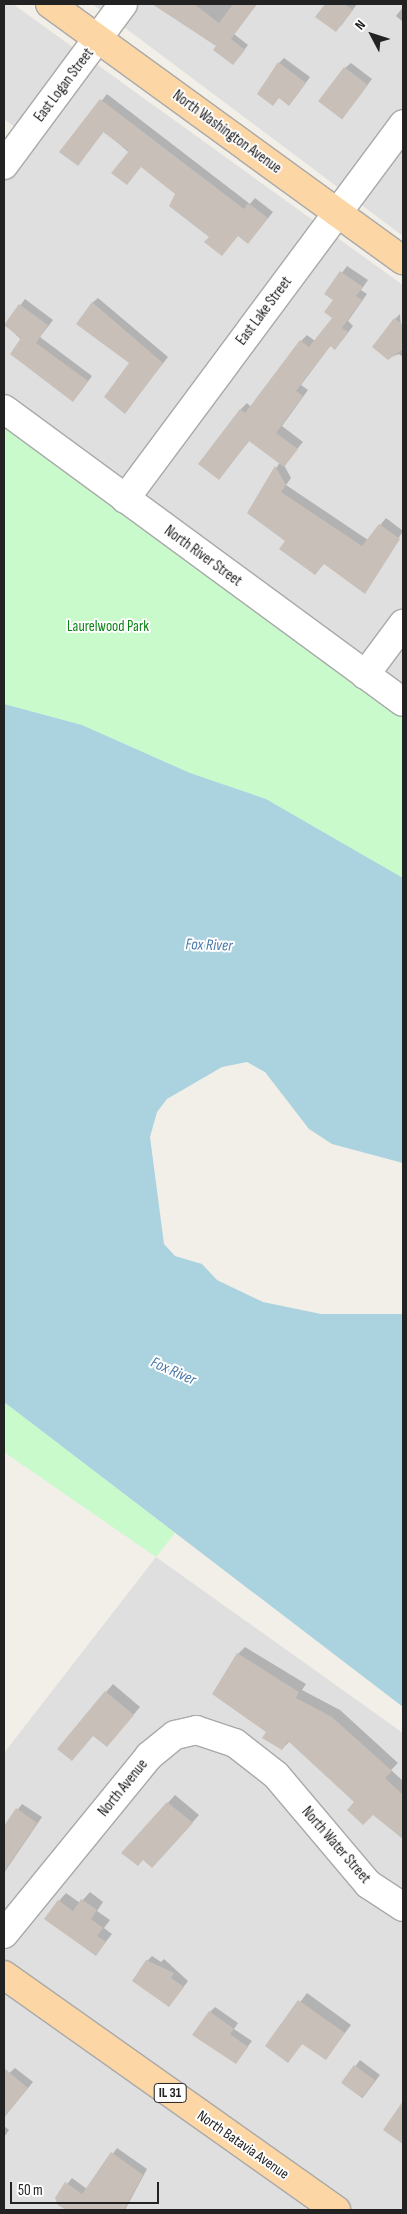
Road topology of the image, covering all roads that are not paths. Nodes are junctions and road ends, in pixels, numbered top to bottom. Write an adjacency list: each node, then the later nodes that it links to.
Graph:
1 (50, 4): 3 (main road, North Washington Avenue)
2 (124, 4): 3 (street, East Logan Street)
3 (98, 39): 5 (street, East Logan Street); 6 (main road, North Washington Avenue)
4 (403, 124): 6 (street, East Lake Street)
5 (4, 165)
6 (338, 212): 7 (main road, North Washington Avenue); 9 (street, East Lake Street)
7 (403, 260)
8 (4, 409): 9 (street, North River Street)
9 (125, 499): 11 (street, North River Street)
10 (403, 624): 11 (street)
11 (366, 675): 12 (street, North River Street)
12 (403, 702)
13 (276, 1775): 14 (street, North Water Street); 15 (street, North Avenue)
14 (403, 1907)
15 (4, 1934)
16 (4, 1975): 17 (main road, North Batavia Avenue / IL 31)
17 (336, 2210)

